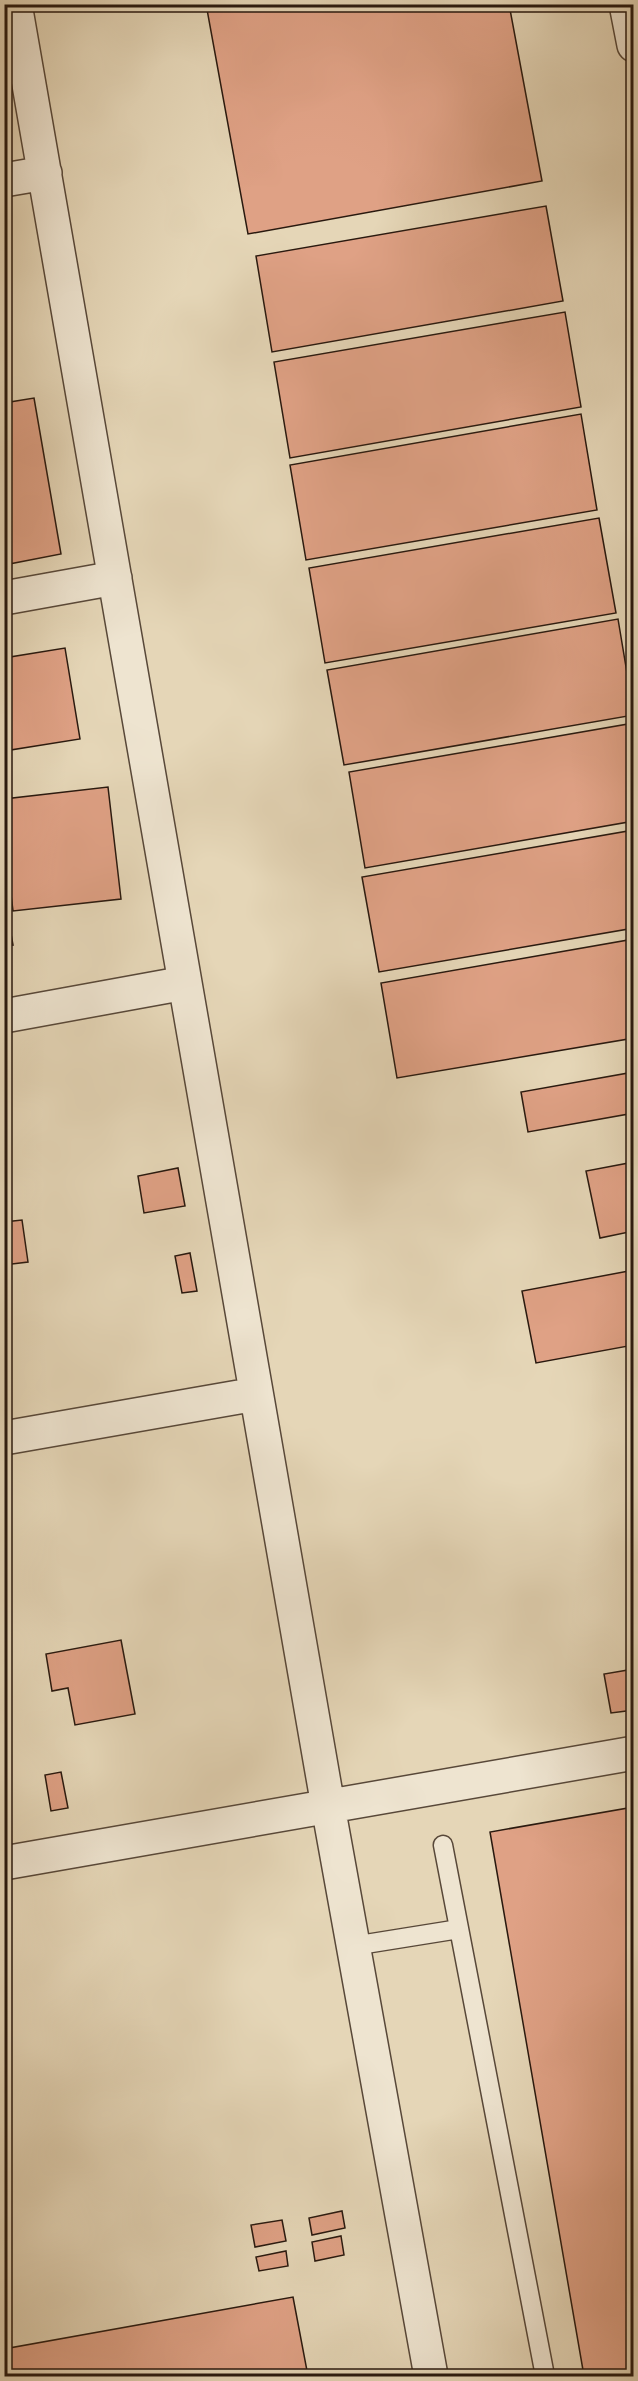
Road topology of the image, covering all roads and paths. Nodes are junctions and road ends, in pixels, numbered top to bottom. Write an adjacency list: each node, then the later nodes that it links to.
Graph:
1 (15, 4): 4 (street)
2 (627, 4): 3 (street)
3 (633, 45)
4 (45, 173): 5 (street); 6 (street)
5 (4, 180)
6 (115, 578): 7 (street); 8 (street)
7 (4, 598)
8 (185, 983): 9 (street); 10 (street)
9 (4, 1016)
10 (256, 1394): 11 (street); 13 (street)
11 (4, 1438)
12 (633, 1753): 13 (street)
13 (328, 1806): 15 (street); 17 (street)
14 (443, 1845): 16 (lane)
15 (4, 1863)
16 (459, 1929): 17 (lane); 19 (lane)
17 (353, 1946): 18 (street)
18 (431, 2376)
19 (545, 2376)

